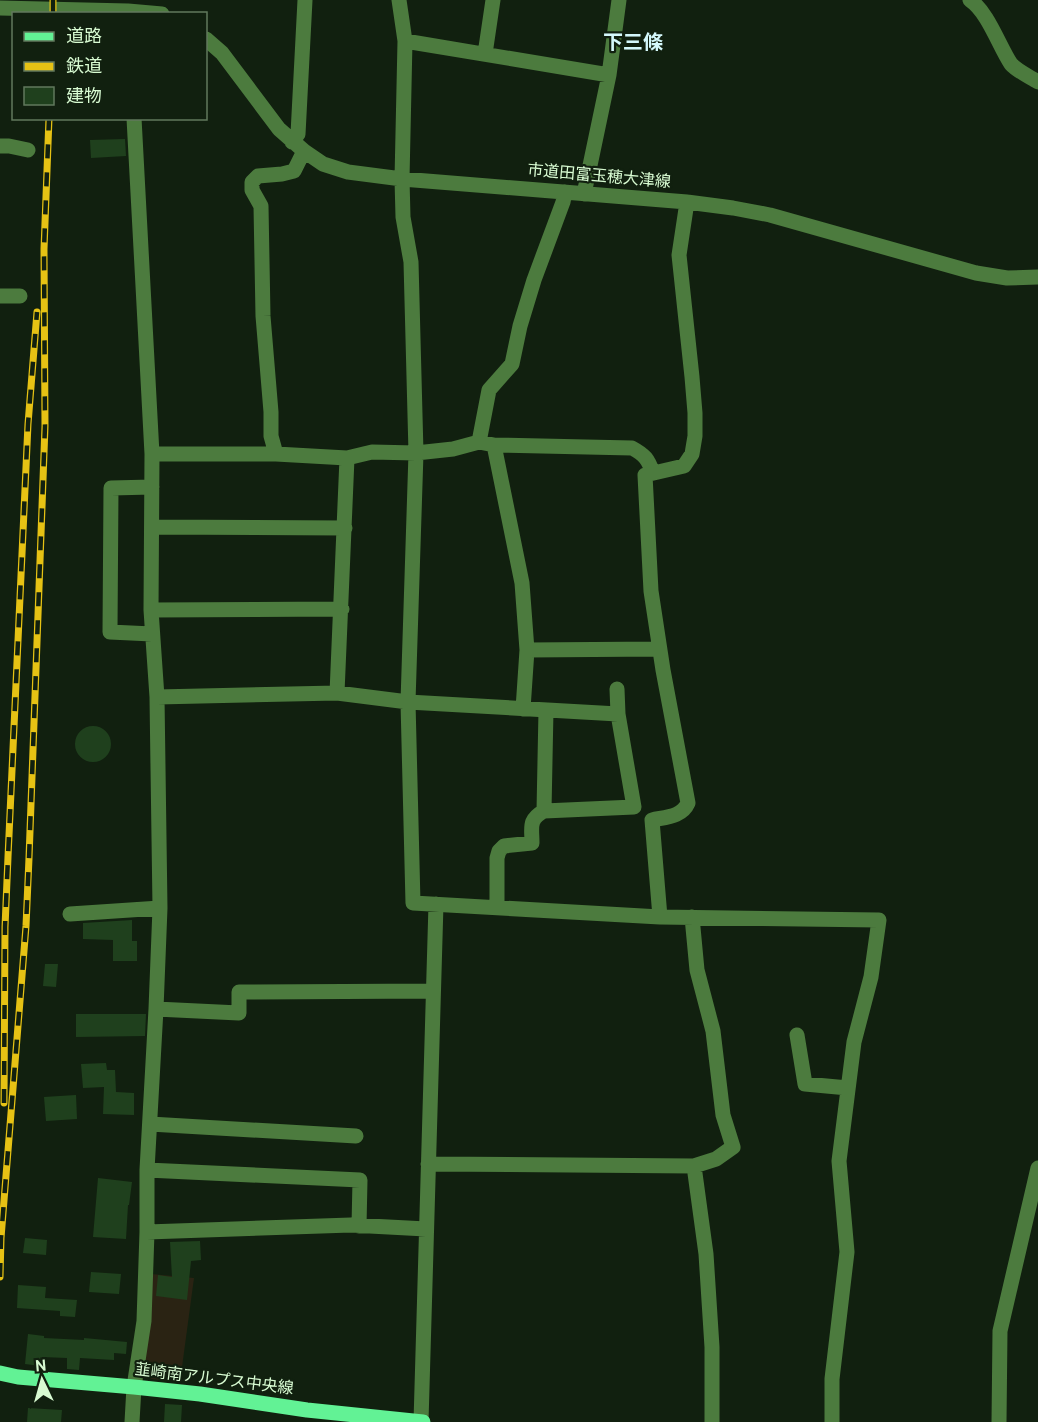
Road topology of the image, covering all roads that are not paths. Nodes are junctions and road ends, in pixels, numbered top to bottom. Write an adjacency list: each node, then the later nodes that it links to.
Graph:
1 (305, 0): 16 (street)
2 (399, 0): 10 (street)
3 (493, 0): 11 (street)
4 (619, 0): 12 (street)
5 (970, 0): 13 (street)
6 (0, 8): 7 (street)
7 (128, 8): 8 (street)
8 (159, 12)
9 (207, 40): 16 (street, 市道田富玉穂大津線)
10 (405, 41): 11 (street); 18 (street)
11 (485, 54): 12 (street)
12 (609, 75): 20 (street)
13 (1038, 82)
14 (134, 120): 27 (street)
15 (0, 146): 17 (street)
16 (298, 147): 18 (street, 市道田富玉穂大津線); 28 (street)
17 (28, 150)
18 (402, 179): 19 (street, 市道田富玉穂大津線); 26 (street)
19 (565, 192): 20 (street, 市道田富玉穂大津線); 25 (street)
20 (584, 194): 21 (street, 市道田富玉穂大津線)
21 (687, 202): 22 (street, 市道田富玉穂大津線); 30 (street)
22 (1038, 278)
23 (0, 296): 24 (street)
24 (20, 296)
25 (487, 444): 26 (street); 30 (street); 38 (street)
26 (416, 453): 29 (street); 42 (street)
27 (152, 454): 28 (street); 31 (street)
28 (276, 454): 29 (street)
29 (347, 458): 33 (street)
30 (653, 473): 37 (street)
31 (152, 487): 32 (street); 36 (street)
32 (152, 527): 33 (street); 35 (street)
33 (345, 528): 34 (street)
34 (342, 609): 35 (street); 40 (street)
35 (150, 610): 36 (street)
36 (152, 634): 41 (street)
37 (660, 649): 38 (street); 51 (street)
38 (527, 650): 43 (street)
39 (616, 689): 45 (street)
40 (338, 693): 41 (street); 42 (street)
41 (156, 697): 49 (street)
42 (408, 702): 43 (street); 47 (street)
43 (523, 709): 44 (street)
44 (546, 710): 45 (street); 46 (street)
45 (618, 714): 46 (street)
46 (544, 811): 48 (street)
47 (436, 904): 48 (street); 53 (street)
48 (497, 907): 51 (street)
49 (160, 908): 50 (street); 54 (street)
50 (70, 914)
51 (660, 917): 52 (street)
52 (692, 917): 56 (street); 60 (street)
53 (433, 991): 54 (street); 59 (street)
54 (156, 1009): 57 (street)
55 (797, 1035): 56 (street)
56 (848, 1088): 71 (street)
57 (150, 1124): 58 (street); 62 (street)
58 (356, 1136)
59 (428, 1164): 60 (street); 64 (street)
60 (694, 1166): 70 (street)
61 (1038, 1168): 72 (street)
62 (147, 1170): 63 (street); 65 (street)
63 (359, 1226): 64 (street); 65 (street)
64 (426, 1229): 69 (street)
65 (147, 1232): 67 (street)
66 (0, 1373): 67 (main road, 韮崎南アルプス中央線)
67 (134, 1387): 68 (street); 69 (main road, 韮崎南アルプス中央線)
68 (132, 1422)
69 (422, 1422)
70 (712, 1422)
71 (832, 1422)
72 (999, 1422)

